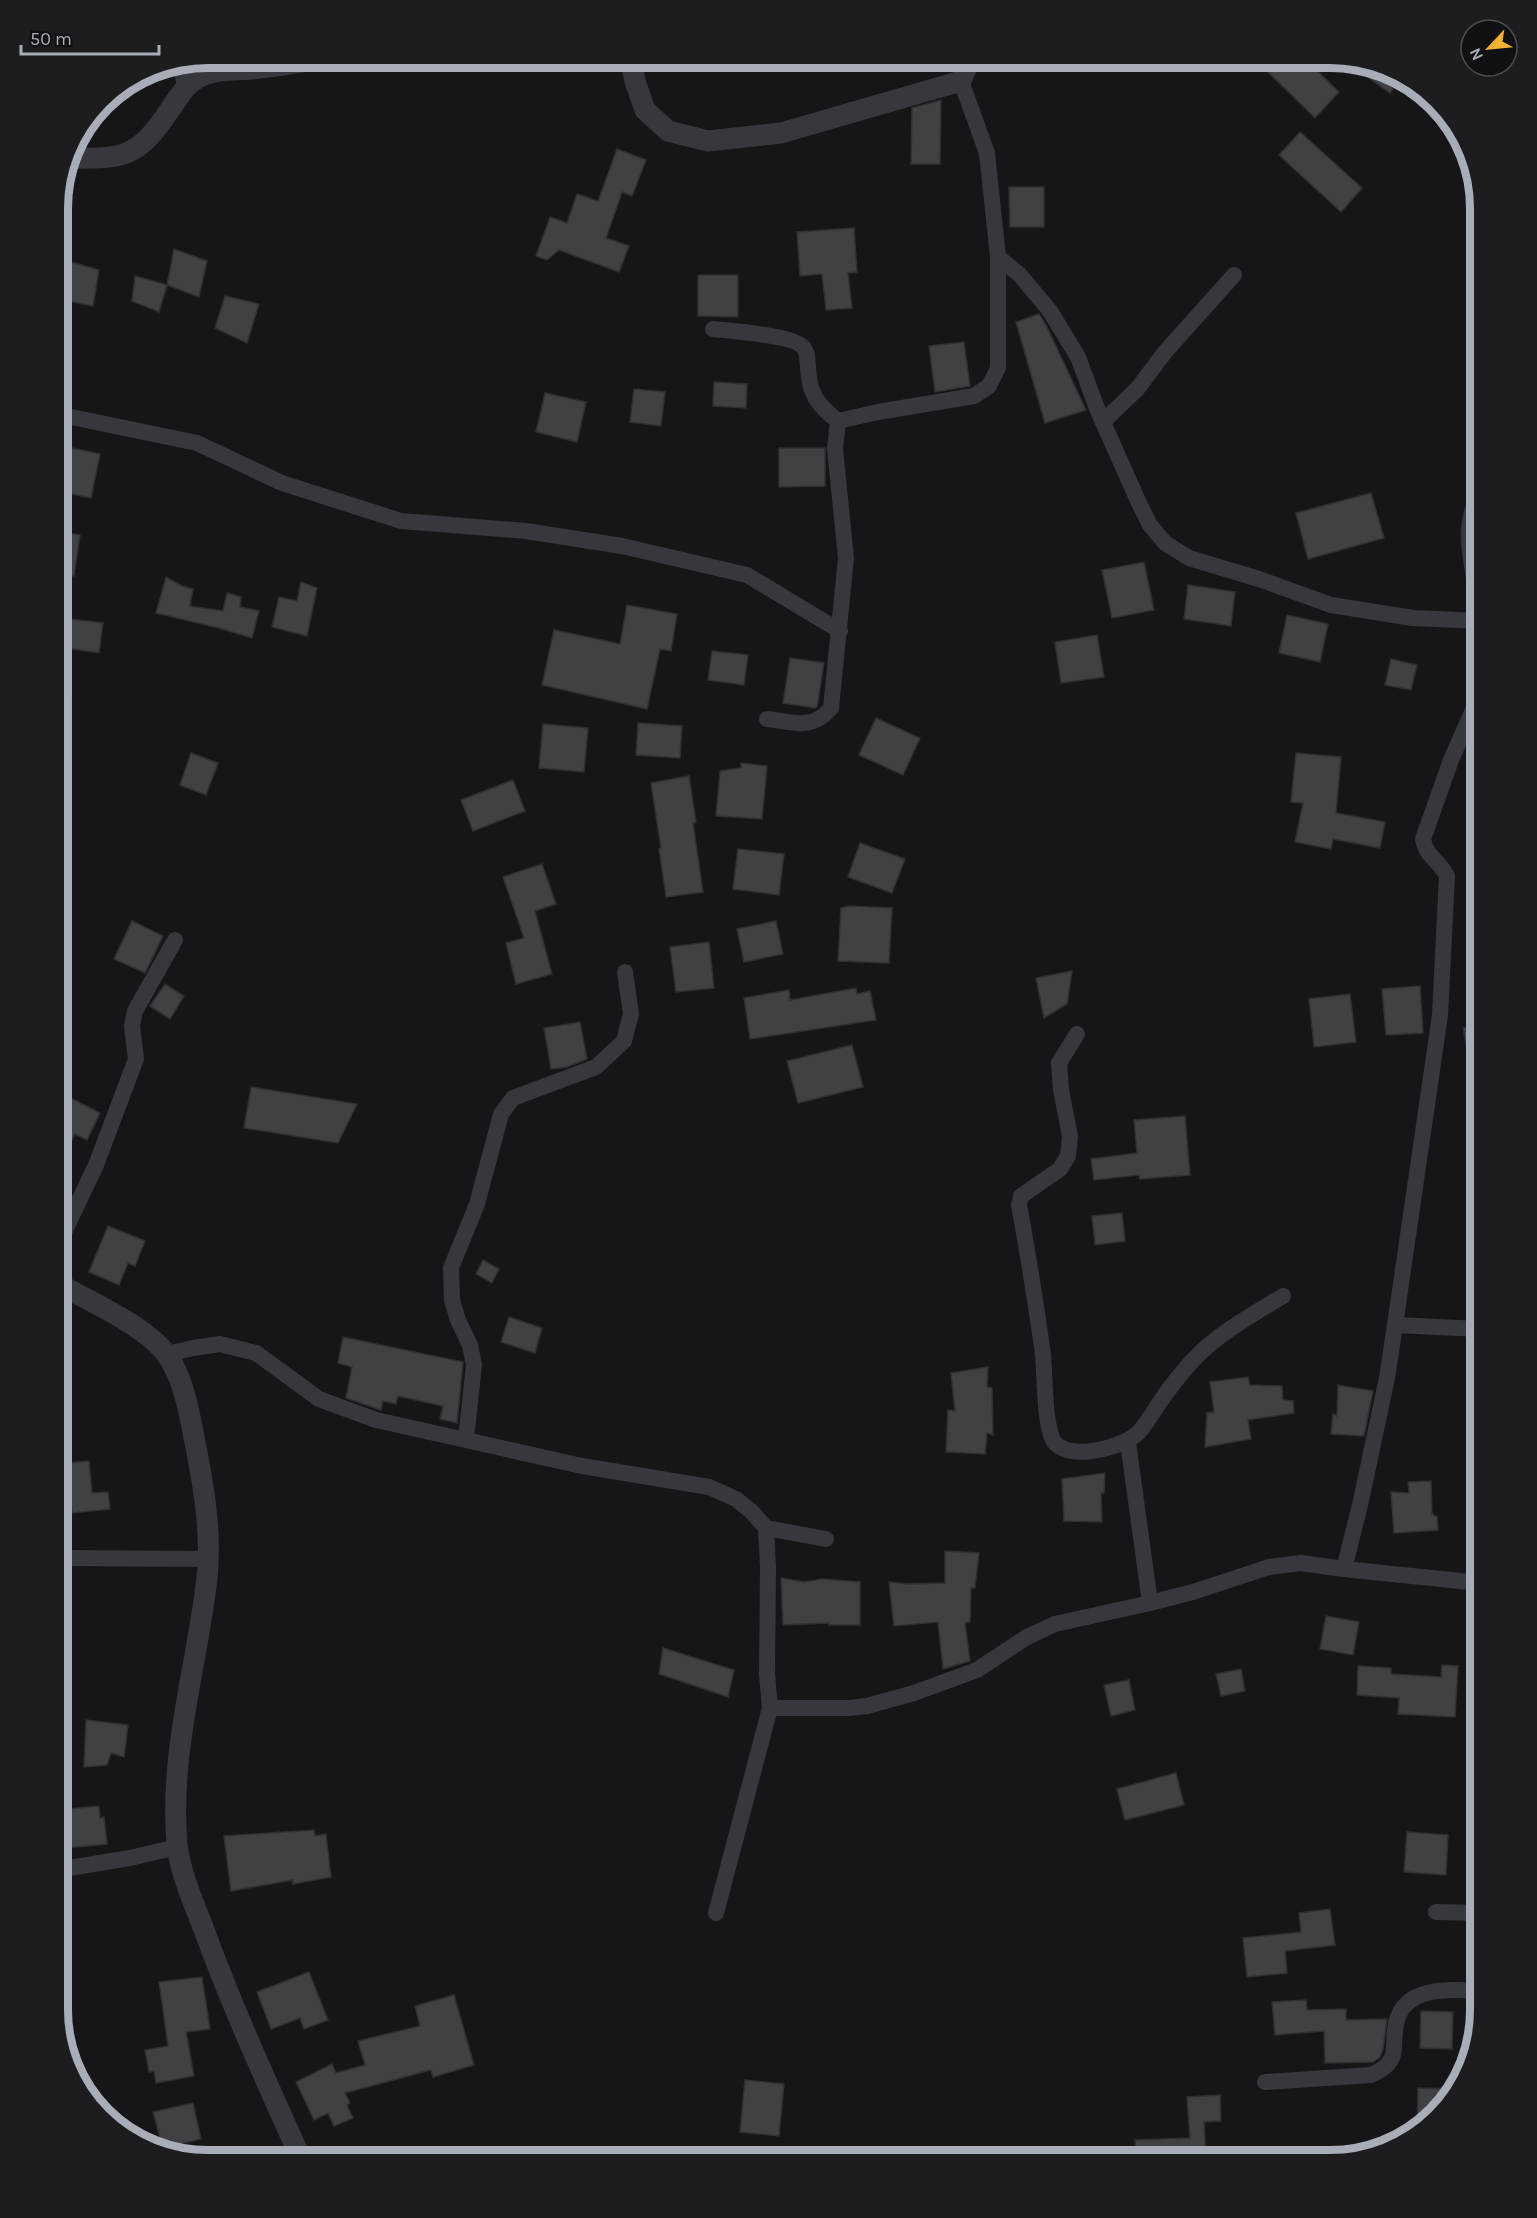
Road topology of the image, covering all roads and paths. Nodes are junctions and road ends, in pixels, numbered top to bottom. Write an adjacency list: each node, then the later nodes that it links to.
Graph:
1 (254, 68): 6 (street)
2 (632, 68): 5 (street)
3 (966, 68): 5 (street)
4 (182, 70): 6 (street)
5 (961, 81): 8 (street)
6 (185, 86): 7 (street)
7 (77, 158)
8 (998, 257): 12 (street); 13 (street)
9 (1233, 275): 13 (street)
10 (713, 329): 12 (street)
11 (68, 416): 17 (street)
12 (838, 421): 17 (street)
13 (1103, 422): 16 (street)
14 (1470, 517): 15 (street)
15 (1470, 557)
16 (1470, 621)
17 (840, 631): 19 (street)
18 (1470, 717): 26 (street)
19 (767, 719)
20 (175, 940): 23 (street)
21 (625, 972): 29 (street)
22 (1077, 1034): 30 (street)
23 (68, 1224)
24 (68, 1289): 28 (street)
25 (1283, 1296): 30 (street)
26 (1395, 1325): 27 (street); 35 (street)
27 (1470, 1329)
28 (167, 1354): 29 (street); 34 (street)
29 (466, 1439): 31 (street)
30 (1128, 1442): 37 (street)
31 (766, 1528): 32 (street); 38 (street)
32 (826, 1539)
33 (68, 1558): 34 (street)
34 (207, 1559): 39 (street)
35 (1344, 1569): 36 (street); 37 (street)
36 (1470, 1583)
37 (1150, 1603): 38 (street)
38 (770, 1708): 42 (street)
39 (177, 1846): 40 (street); 46 (street)
40 (68, 1868)
41 (1436, 1912): 43 (street)
42 (716, 1913)
43 (1470, 1913)
44 (1470, 1990): 45 (street)
45 (1265, 2082)
46 (297, 2150)

